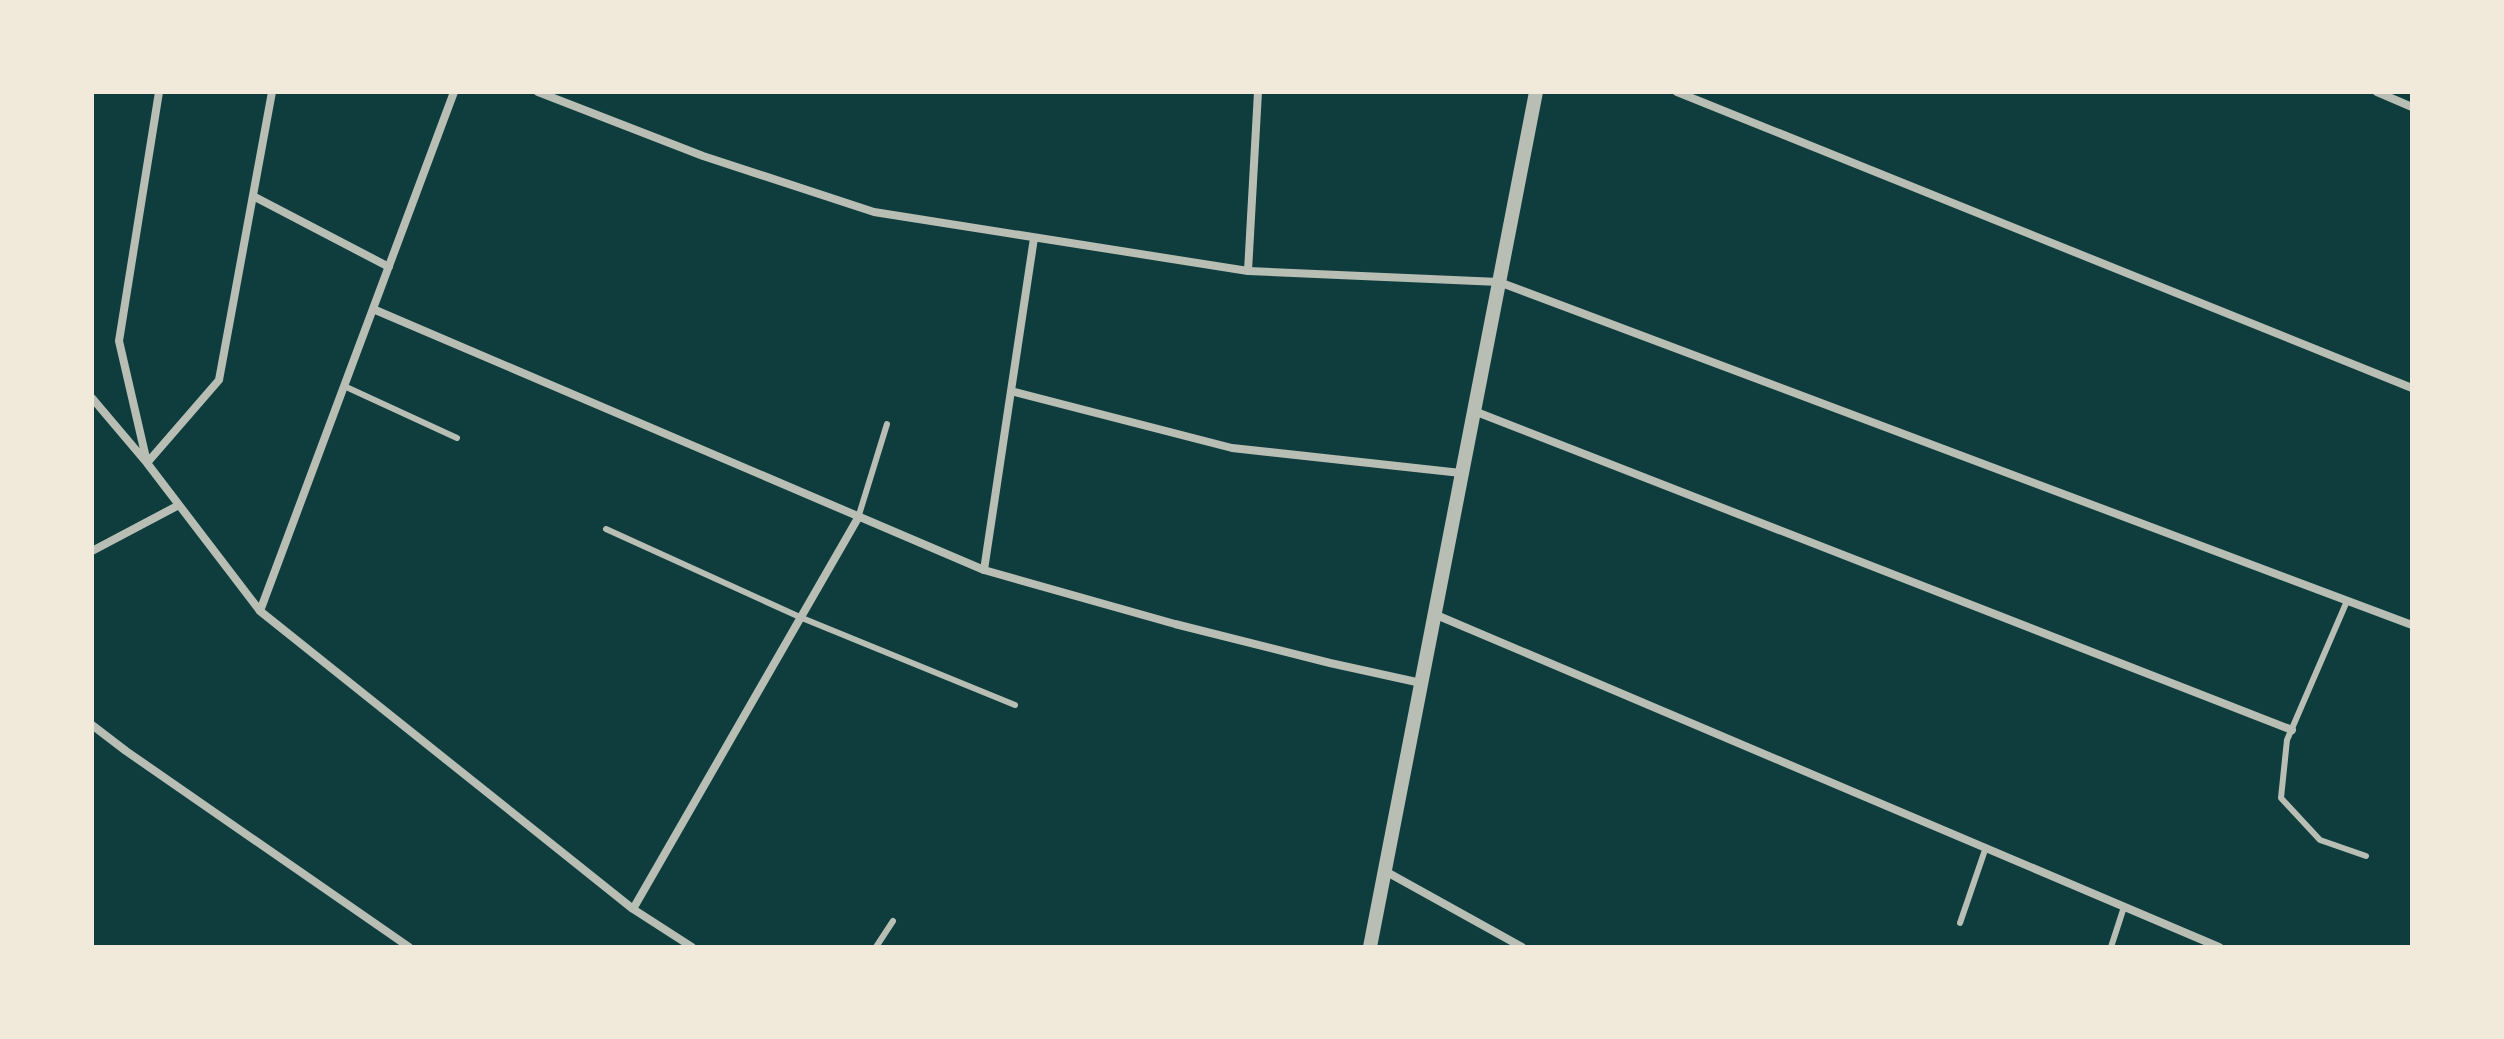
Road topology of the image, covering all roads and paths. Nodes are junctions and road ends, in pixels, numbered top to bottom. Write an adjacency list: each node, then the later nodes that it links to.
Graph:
1 (159, 92): 23 (street)
2 (272, 92): 10 (street)
3 (454, 92): 12 (street)
4 (538, 92): 11 (street)
5 (1258, 92): 13 (street)
6 (1536, 92): 14 (street)
7 (1677, 92): 17 (street)
8 (2377, 92): 9 (street)
9 (2412, 107)
10 (253, 196): 12 (street); 23 (street)
11 (1034, 238): 13 (street); 18 (street)
12 (389, 267): 15 (street)
13 (1248, 271): 14 (street)
14 (1499, 282): 20 (street); 30 (street)
15 (373, 309): 16 (street); 26 (street)
16 (344, 386): 22 (lane); 31 (street)
17 (2412, 388)
18 (1011, 391): 24 (street); 29 (street)
19 (92, 398): 23 (street)
20 (1474, 411): 24 (street); 38 (street)
21 (887, 424): 26 (lane)
22 (457, 438)
23 (147, 463): 25 (street)
24 (1461, 473): 32 (street)
25 (179, 505): 28 (street); 31 (street)
26 (858, 518): 29 (street); 33 (street)
27 (606, 529): 33 (lane)
28 (92, 551)
29 (984, 570): 35 (street)
30 (2347, 601): 34 (street); 38 (lane)
31 (260, 611): 43 (street)
32 (1434, 614): 35 (street); 39 (street)
33 (802, 618): 36 (lane); 43 (street)
34 (2412, 625)
35 (1421, 683): 41 (street)
36 (1015, 705)
37 (92, 725): 46 (street)
38 (2292, 730): 40 (lane)
39 (1985, 850): 42 (street); 45 (lane)
40 (2366, 856)
41 (1385, 871): 49 (street); 50 (street)
42 (2124, 907): 51 (lane); 52 (street)
43 (633, 909): 47 (street)
44 (893, 921): 48 (lane)
45 (1960, 923)
46 (409, 947)
47 (692, 947)
48 (876, 947)
49 (1370, 947)
50 (1522, 947)
51 (2111, 947)
52 (2219, 947)

